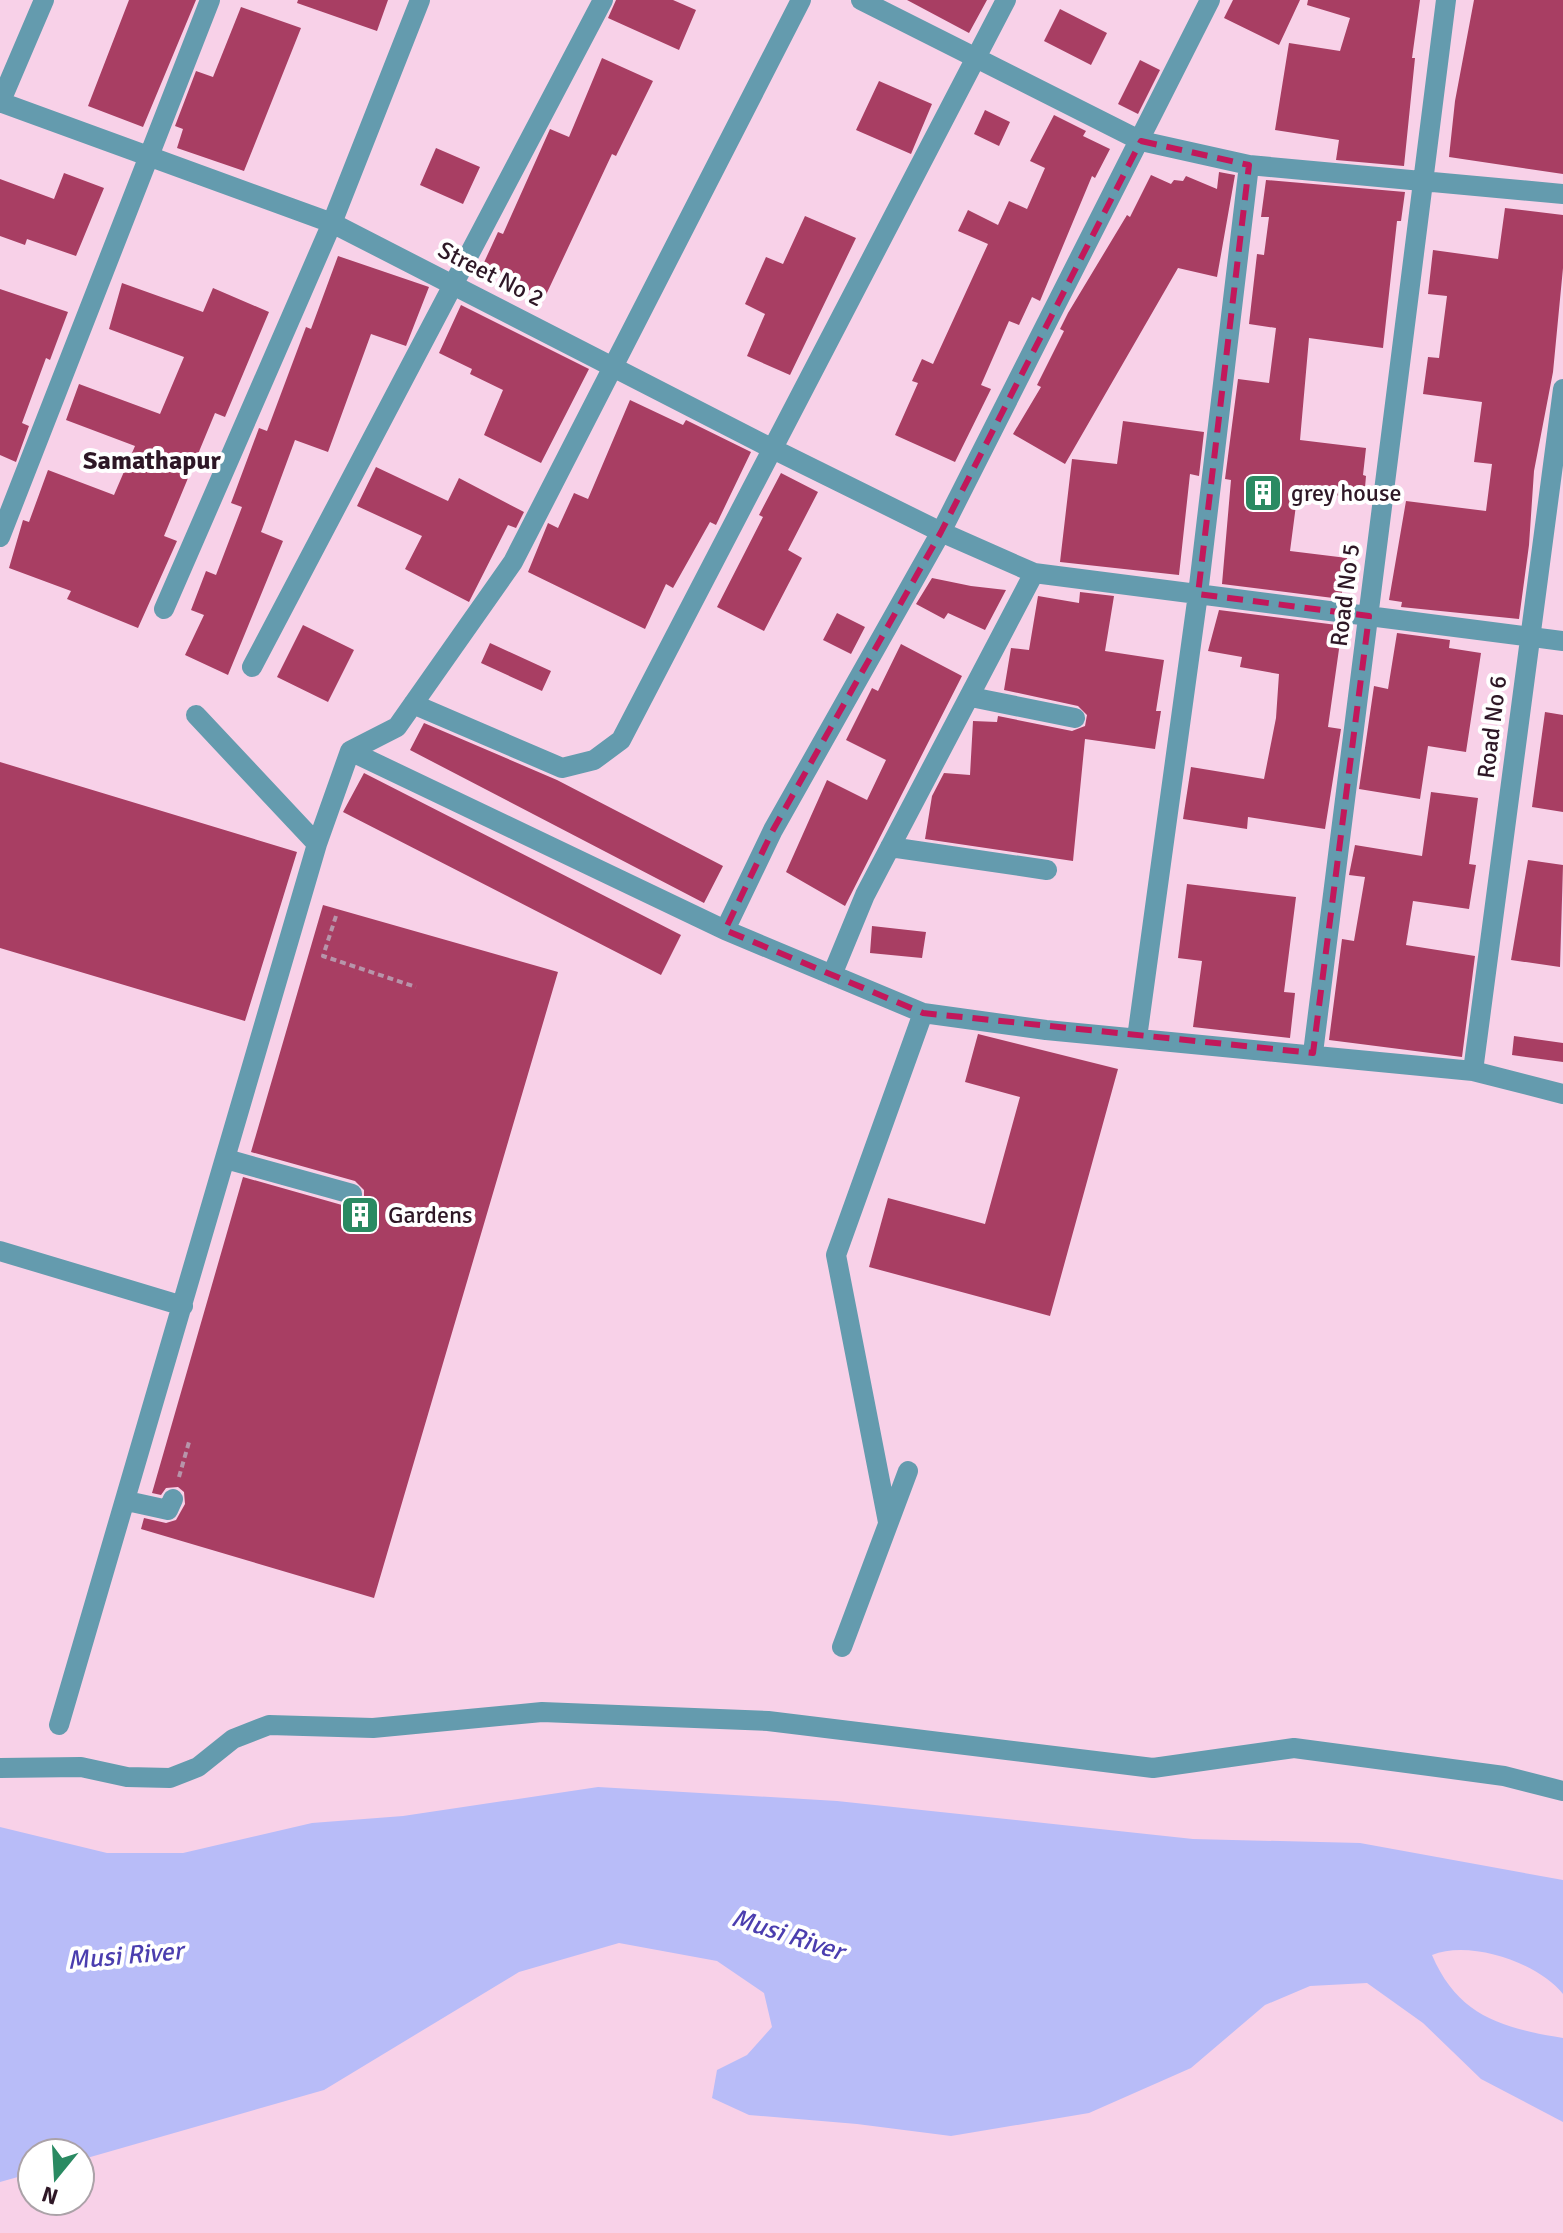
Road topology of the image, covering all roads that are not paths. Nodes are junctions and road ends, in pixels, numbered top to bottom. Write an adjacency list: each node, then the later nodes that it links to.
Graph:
1 (44, 0): 11 (street)
2 (210, 0): 13 (street)
3 (420, 0): 17 (street)
4 (603, 0): 18 (street)
5 (801, 0): 19 (street)
6 (861, 0): 10 (street)
7 (1006, 0): 10 (street)
8 (1210, 0): 12 (street)
9 (1446, 0): 15 (street, Road No 5)
10 (975, 57): 12 (street); 21 (street)
11 (0, 102): 13 (street, Street No 2)
12 (1141, 141): 14 (street); 22 (street)
13 (149, 156): 17 (street, Street No 2); 23 (street)
14 (1249, 165): 15 (street); 25 (street)
15 (1423, 182): 16 (street); 27 (street, Road No 5)
16 (1563, 194)
17 (332, 223): 18 (street, Street No 2); 26 (street)
18 (454, 283): 19 (street, Street No 2); 30 (street)
19 (612, 366): 21 (street, Street No 2); 32 (street)
20 (1563, 389): 28 (street, Road No 6)
21 (771, 448): 22 (street, Street No 2); 32 (street)
22 (941, 532): 24 (street, Street No 2); 39 (street)
23 (0, 537)
24 (1034, 573): 25 (street, Street No 2); 31 (street)
25 (1198, 594): 27 (street, Street No 2); 42 (street)
26 (164, 609)
27 (1369, 616): 28 (street, Street No 2); 43 (street, Road No 5)
28 (1530, 636): 29 (street, Street No 2); 44 (street, Road No 6)
29 (1563, 641)
30 (252, 667)
31 (971, 697): 34 (street); 37 (street)
32 (413, 704): 35 (street)
33 (196, 715): 36 (street)
34 (1075, 718)
35 (350, 751): 36 (street); 39 (street)
36 (317, 844): 46 (street)
37 (890, 847): 38 (street); 40 (street)
38 (1047, 870)
39 (725, 930): 40 (street)
40 (832, 975): 41 (street)
41 (923, 1013): 42 (street); 55 (street)
42 (1137, 1038): 43 (street)
43 (1313, 1053): 44 (street)
44 (1473, 1071): 45 (street)
45 (1563, 1094)
46 (226, 1159): 47 (street); 49 (street)
47 (352, 1194)
48 (0, 1251): 51 (street)
49 (197, 1260): 50 (street); 51 (street)
50 (218, 1265)
51 (183, 1306): 54 (street)
52 (908, 1471): 55 (street)
53 (173, 1499): 54 (street)
54 (127, 1501): 57 (street)
55 (888, 1522): 56 (street)
56 (842, 1647)
57 (59, 1725)
58 (0, 1768): 59 (street)
59 (1563, 1791)

